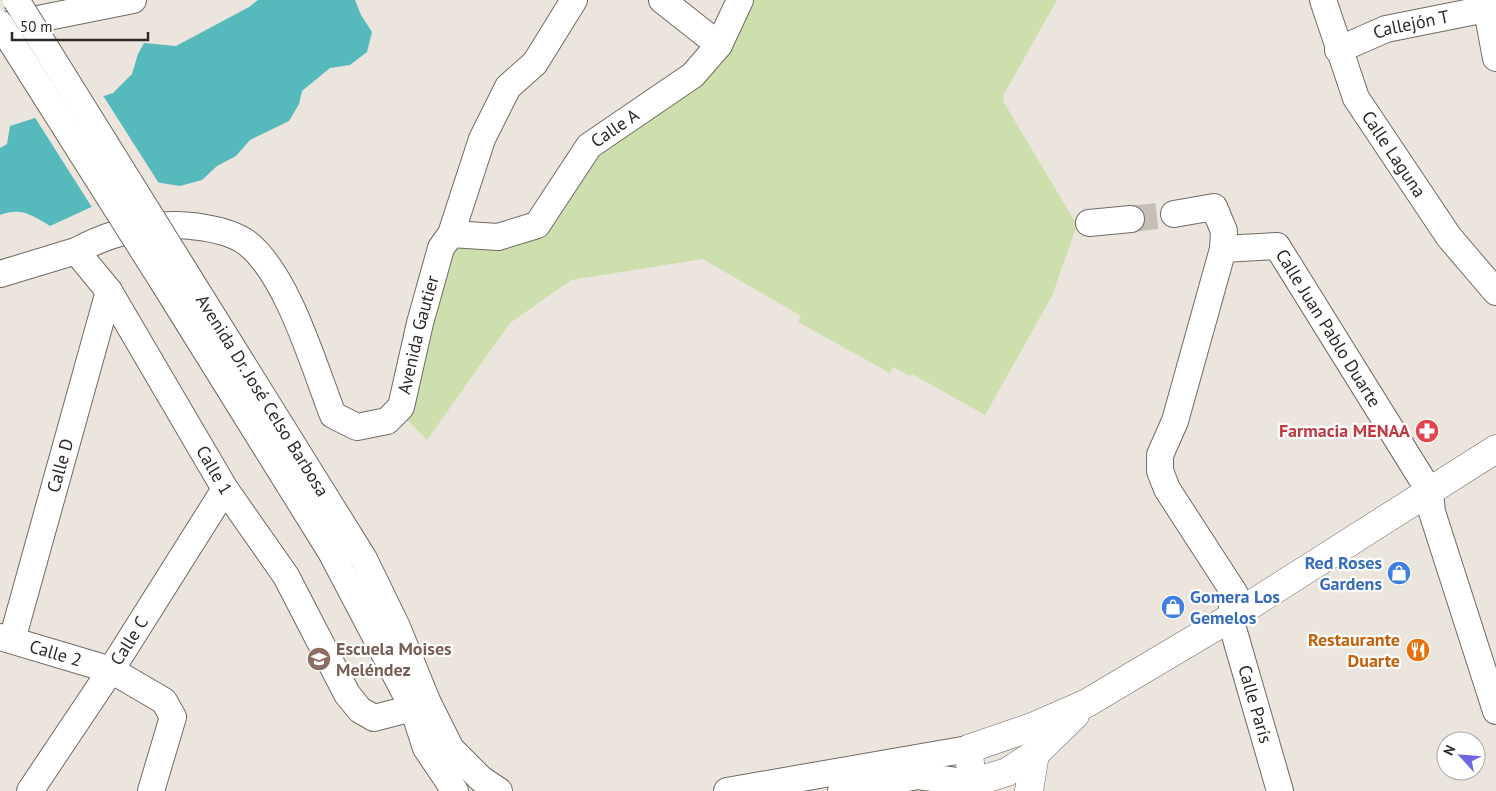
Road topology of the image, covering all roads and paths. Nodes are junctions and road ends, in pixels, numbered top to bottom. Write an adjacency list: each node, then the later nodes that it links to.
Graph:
1 (16, 0): 20 (street, Avenida Dr. José Celso Barbosa, bridge)
2 (133, 0): 7 (street)
3 (574, 0): 16 (street, Avenida Gautier)
4 (662, 0): 10 (street)
5 (740, 0): 10 (street, Calle A)
6 (1323, 0): 11 (street, Calle Laguna)
7 (95, 3): 9 (street)
8 (1486, 4): 11 (street, Callejón T); 12 (street)
9 (0, 26): 20 (street, Avenida Dr. José Celso Barbosa, bridge)
10 (719, 45): 16 (street, Calle A)
11 (1338, 50): 22 (street, Calle Laguna)
12 (1496, 58)
13 (1174, 214): 17 (street)
14 (1131, 219): 15 (street)
15 (1090, 223)
16 (451, 234): 18 (street, Avenida Gautier)
17 (1223, 249): 25 (street, Calle Juan Pablo Duarte); 26 (street)
18 (76, 251): 19 (street); 21 (street, Calle 1)
19 (0, 274)
20 (174, 276): 30 (street, Avenida Dr. José Celso Barbosa)
21 (109, 290): 24 (street, Calle 1); 27 (street, Calle D)
22 (1496, 292)
23 (1496, 449): 25 (main road)
24 (226, 489): 28 (street, Calle C); 30 (street, Calle 1)
25 (1430, 492): 26 (main road); 31 (street, Calle Juan Pablo Duarte)
26 (1230, 618): 29 (main road); 44 (street, Calle París)
27 (6, 638): 28 (street, Calle 2)
28 (111, 670): 36 (street, Calle C); 37 (street, Calle 2)
29 (1087, 703): 33 (main road); 34 (main road)
30 (420, 705): 32 (street, Avenida Dr. José Celso Barbosa); 40 (street, Avenida Dr. José Celso Barbosa)
31 (1496, 711)
32 (426, 748): 38 (street); 39 (street, Avenida Dr. José Celso Barbosa)
33 (968, 748): 35 (main road); 41 (street)
34 (1035, 754): 35 (main road); 43 (main road)
35 (972, 788): 42 (street)
36 (30, 791)
37 (151, 791)
38 (437, 791)
39 (455, 791)
40 (499, 791)
41 (727, 791)
42 (841, 791)
43 (1030, 791)
44 (1280, 791)

